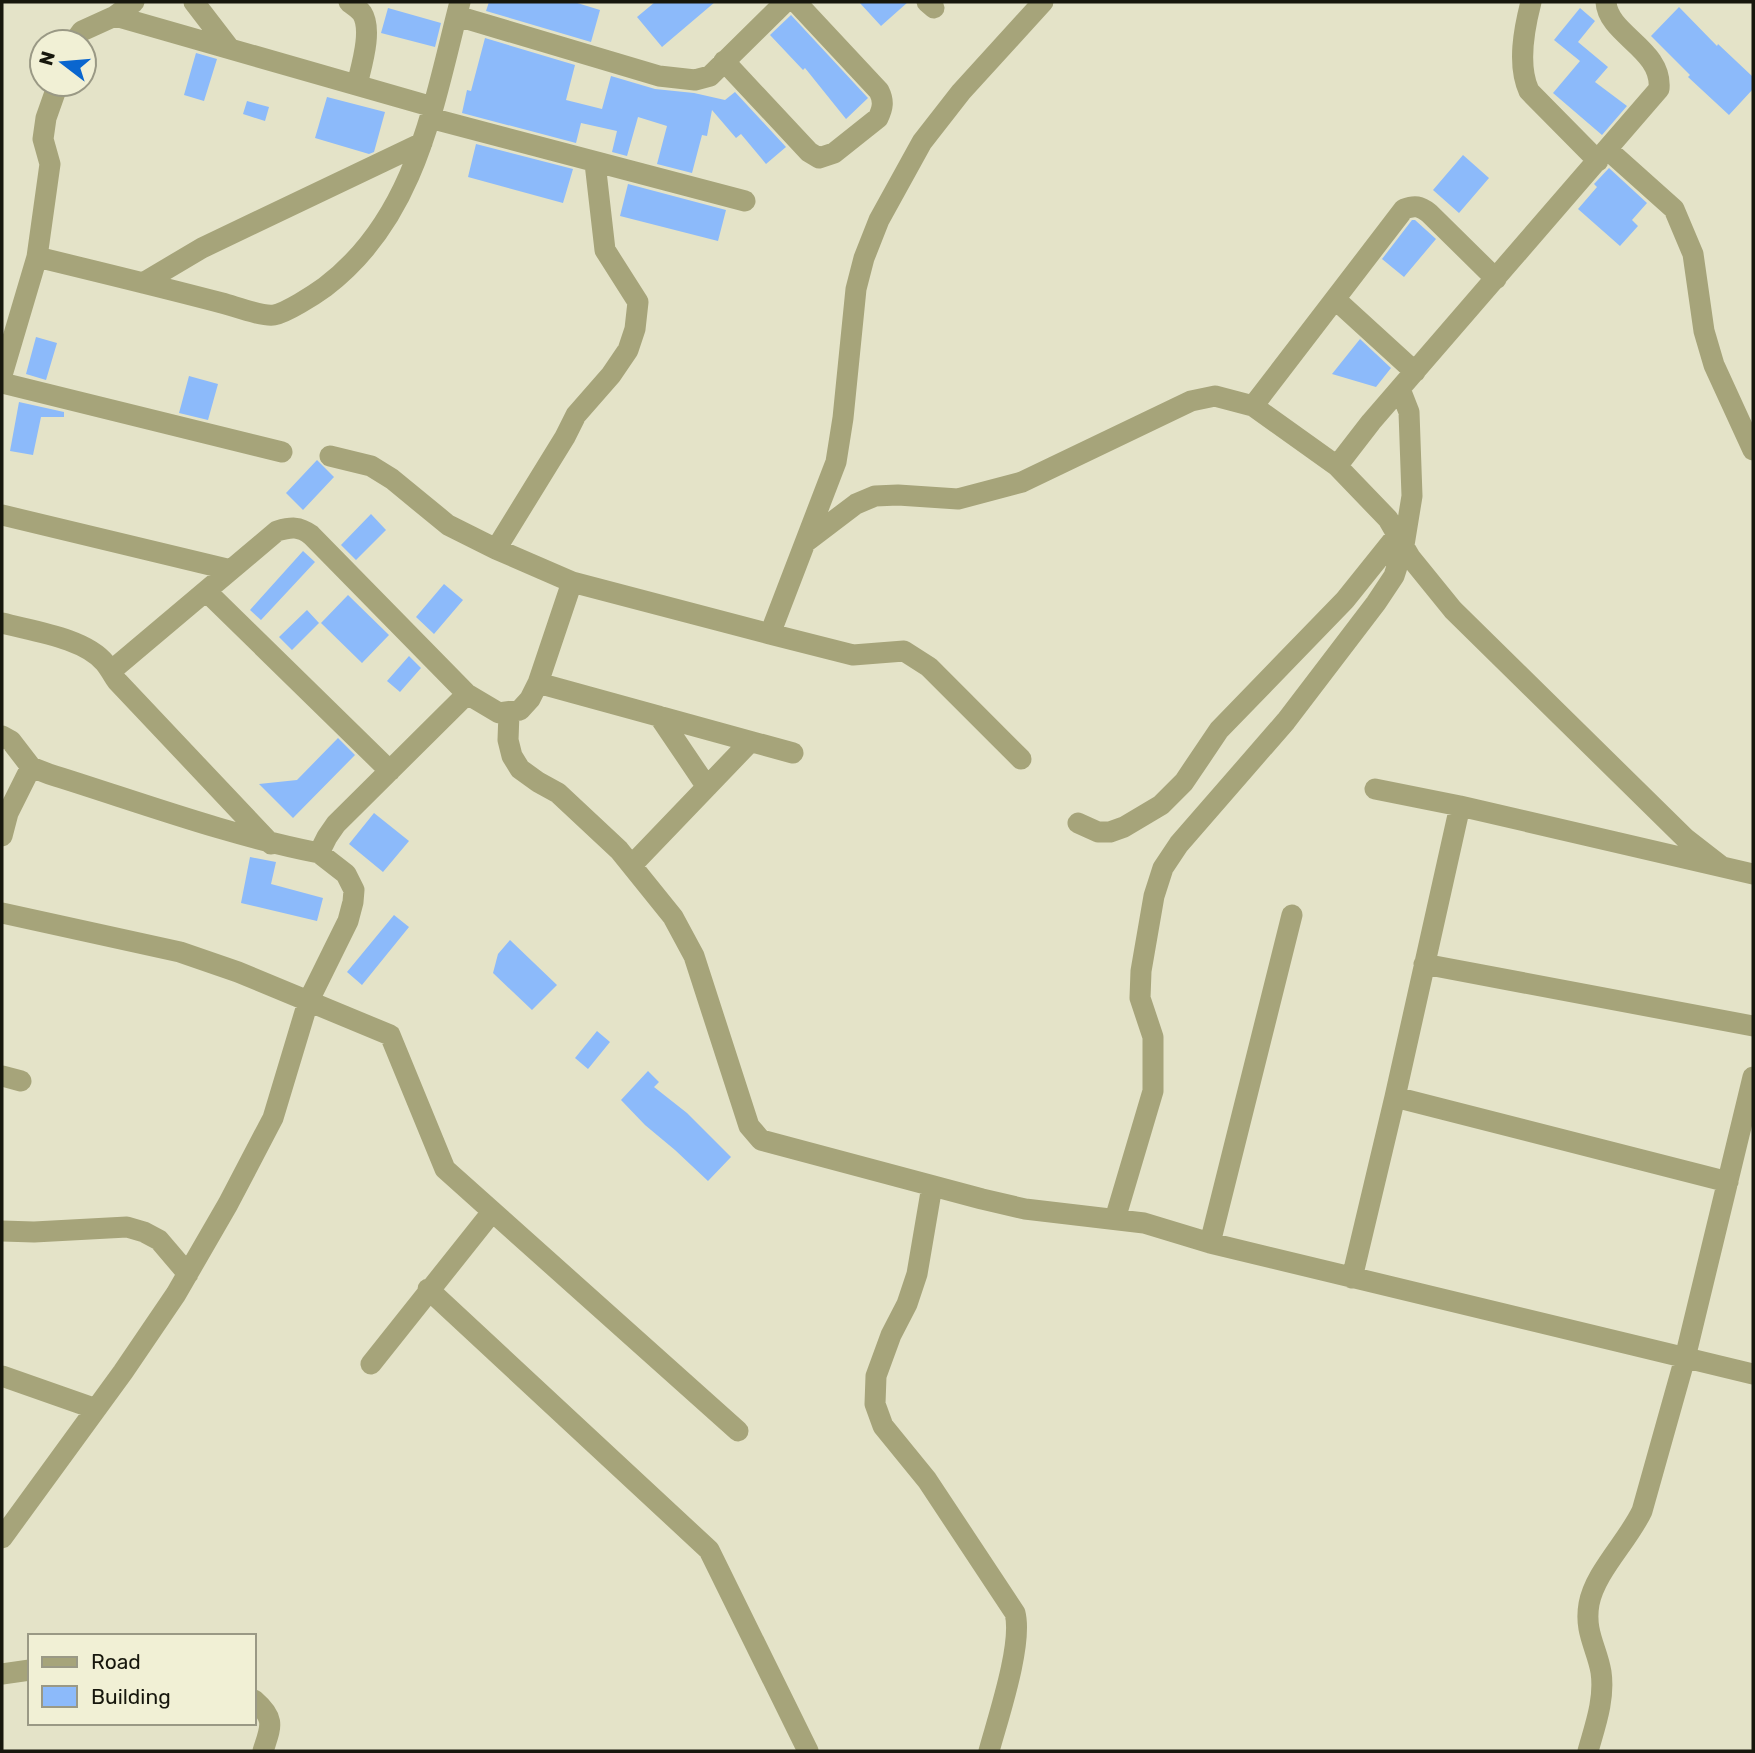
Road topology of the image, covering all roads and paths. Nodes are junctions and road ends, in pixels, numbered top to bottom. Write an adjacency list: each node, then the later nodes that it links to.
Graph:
1 (134, 2): 10 (street)
2 (194, 2): 12 (street)
3 (349, 2): 14 (street)
4 (785, 2): 13 (street)
5 (796, 2): 13 (street)
6 (1043, 2): 36 (street)
7 (1531, 2): 18 (street)
8 (1606, 2): 18 (street)
9 (458, 9): 13 (street); 16 (street)
10 (115, 16): 11 (street); 12 (street)
11 (89, 28)
12 (230, 49): 14 (street)
13 (724, 61)
14 (358, 85): 16 (street)
15 (53, 98): 21 (street)
16 (431, 112): 17 (street); 19 (street)
17 (422, 143): 23 (street); 23 (street)
18 (1603, 155): 22 (street); 30 (street)
19 (595, 163): 20 (street); 37 (street)
20 (746, 201)
21 (37, 257): 23 (street); 26 (street)
22 (1496, 279): 24 (street); 25 (street)
23 (143, 283)
24 (1335, 299): 25 (street); 29 (street)
25 (1415, 372): 28 (street)
26 (2, 375)
27 (2, 383): 31 (street)
28 (1400, 389): 33 (street); 35 (street)
29 (1253, 407): 33 (street); 36 (street)
30 (1753, 450)
31 (282, 452)
32 (330, 456): 37 (street)
33 (1337, 466): 35 (street)
34 (2, 515): 38 (street)
35 (1401, 540): 57 (street); 62 (street); 74 (street)
36 (804, 543): 42 (street)
37 (496, 549): 39 (street)
38 (231, 570): 40 (street); 45 (street)
39 (572, 582): 42 (street); 44 (street)
40 (206, 591): 43 (street); 53 (street)
41 (2, 623): 43 (street)
42 (770, 634): 51 (street)
43 (111, 671): 59 (street)
44 (538, 683): 46 (street); 47 (street)
45 (467, 694): 46 (street); 53 (street)
46 (509, 713): 61 (street)
47 (659, 716): 49 (street); 54 (street)
48 (2, 736): 52 (street)
49 (750, 742): 50 (street); 54 (street)
50 (793, 753)
51 (1021, 759)
52 (31, 767): 58 (street); 59 (street)
53 (390, 771): 60 (street)
54 (707, 787): 61 (street)
55 (1375, 789): 56 (street)
56 (1460, 806): 62 (street); 66 (street)
57 (1078, 823)
58 (2, 836)
59 (271, 844): 60 (street)
60 (319, 853): 67 (street)
61 (632, 865): 72 (street)
62 (1721, 866): 63 (street)
63 (1753, 874)
64 (2, 913): 67 (street)
65 (1292, 915): 76 (street)
66 (1424, 964): 68 (street); 70 (street)
67 (308, 1002): 73 (street); 77 (street)
68 (1753, 1026)
69 (1753, 1077): 71 (street)
70 (1395, 1097): 71 (street); 78 (street)
71 (1728, 1182): 80 (street)
72 (932, 1186): 74 (street); 92 (street)
73 (492, 1212): 79 (street); 85 (street)
74 (1115, 1219): 76 (street)
75 (2, 1231): 77 (street)
76 (1210, 1243): 78 (street)
77 (188, 1274): 84 (street)
78 (1352, 1278): 80 (street)
79 (428, 1289): 81 (street); 91 (street)
80 (1685, 1358): 82 (street); 93 (street)
81 (370, 1364)
82 (1753, 1374)
83 (2, 1376): 84 (street)
84 (96, 1409): 86 (street)
85 (738, 1431)
86 (2, 1538)
87 (28, 1670): 88 (street)
88 (2, 1674)
89 (256, 1702): 90 (street)
90 (263, 1751)
91 (808, 1751)
92 (989, 1751)
93 (1588, 1751)

